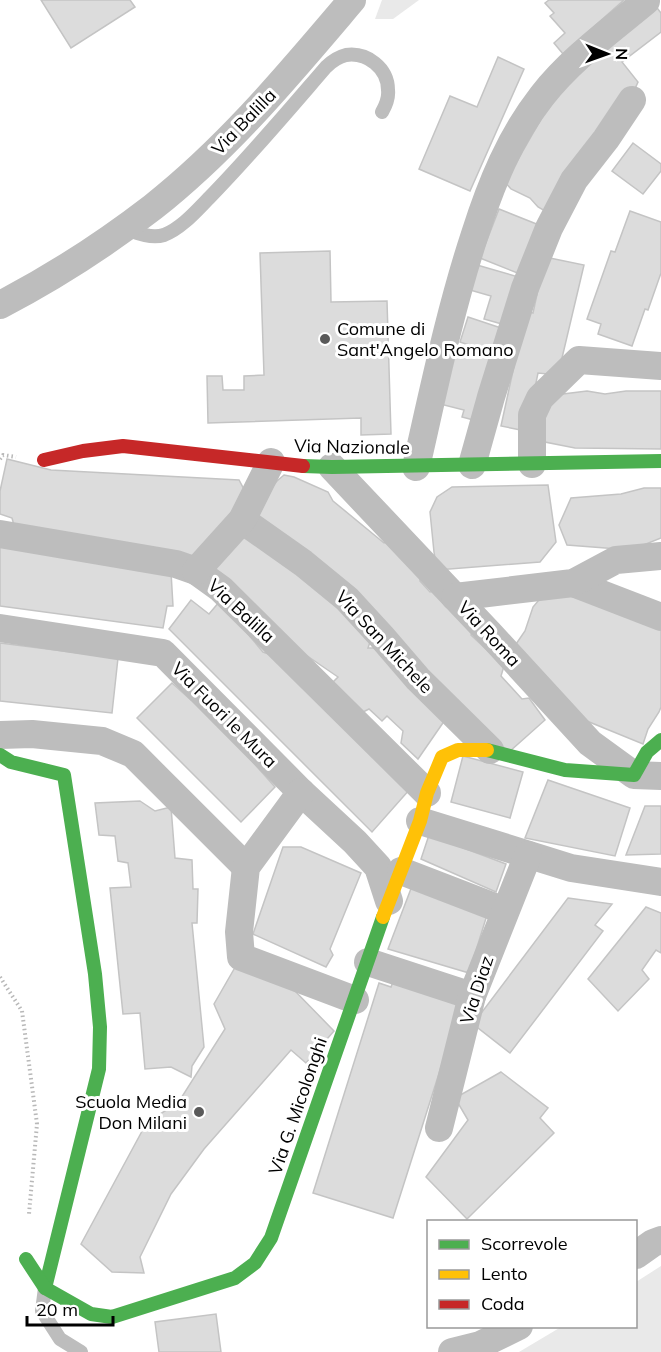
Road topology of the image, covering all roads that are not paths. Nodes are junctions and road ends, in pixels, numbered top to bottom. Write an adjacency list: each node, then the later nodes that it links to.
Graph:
1 (352, 0): 5 (street, Via Balilla)
2 (646, 1): 14 (street)
3 (632, 100): 12 (street)
4 (382, 112): 5 (lane)
5 (124, 228): 6 (street, Via Balilla)
6 (0, 305)
7 (661, 366): 11 (street)
8 (44, 460): 10 (street, Via Nazionale)
9 (661, 461): 11 (street, Via Nazionale)
10 (271, 462): 13 (street, Via Nazionale); 15 (street)
11 (532, 464): 12 (street, Via Nazionale)
12 (472, 465): 14 (street, Via Nazionale)
13 (332, 467): 14 (street, Via Nazionale); 20 (street, Via Roma)
14 (416, 467)
15 (242, 520): 18 (street); 25 (street, Via San Michele)
16 (0, 534): 18 (street, Via Balilla)
17 (661, 556): 19 (street)
18 (196, 571): 29 (street, Via Balilla)
19 (573, 583): 20 (street); 21 (street)
20 (455, 597): 27 (street, Via Roma)
21 (661, 617)
22 (0, 628): 28 (street, Via Fuori le Mura)
23 (0, 735): 32 (street)
24 (661, 740): 27 (street)
25 (490, 750): 27 (street, Via G. Micolonghi); 29 (street, Via G. Micolonghi)
26 (0, 755): 45 (street)
27 (648, 775)
28 (301, 792): 32 (street); 36 (street, Via Fuori le Mura)
29 (427, 793): 30 (street, Via G. Micolonghi)
30 (420, 821): 31 (street); 33 (street, Via G. Micolonghi)
31 (524, 866): 34 (street); 35 (street); 37 (street, Via Diaz)
32 (246, 867): 40 (street)
33 (401, 871): 36 (street, Via G. Micolonghi); 37 (street)
34 (661, 882)
35 (661, 899)
36 (390, 901): 38 (street, Via G. Micolonghi)
37 (505, 911): 39 (street, Via Diaz)
38 (368, 962): 39 (street); 40 (street, Via G. Micolonghi)
39 (472, 996): 41 (street, Via Diaz)
40 (355, 1000): 45 (street, Via G. Micolonghi)
41 (439, 1128)
42 (661, 1240): 43 (street)
43 (637, 1254)
44 (26, 1259): 45 (street, Via G. Micolonghi)
45 (45, 1288): 47 (lane)
46 (515, 1328): 48 (street)
47 (81, 1352)
48 (452, 1352)

